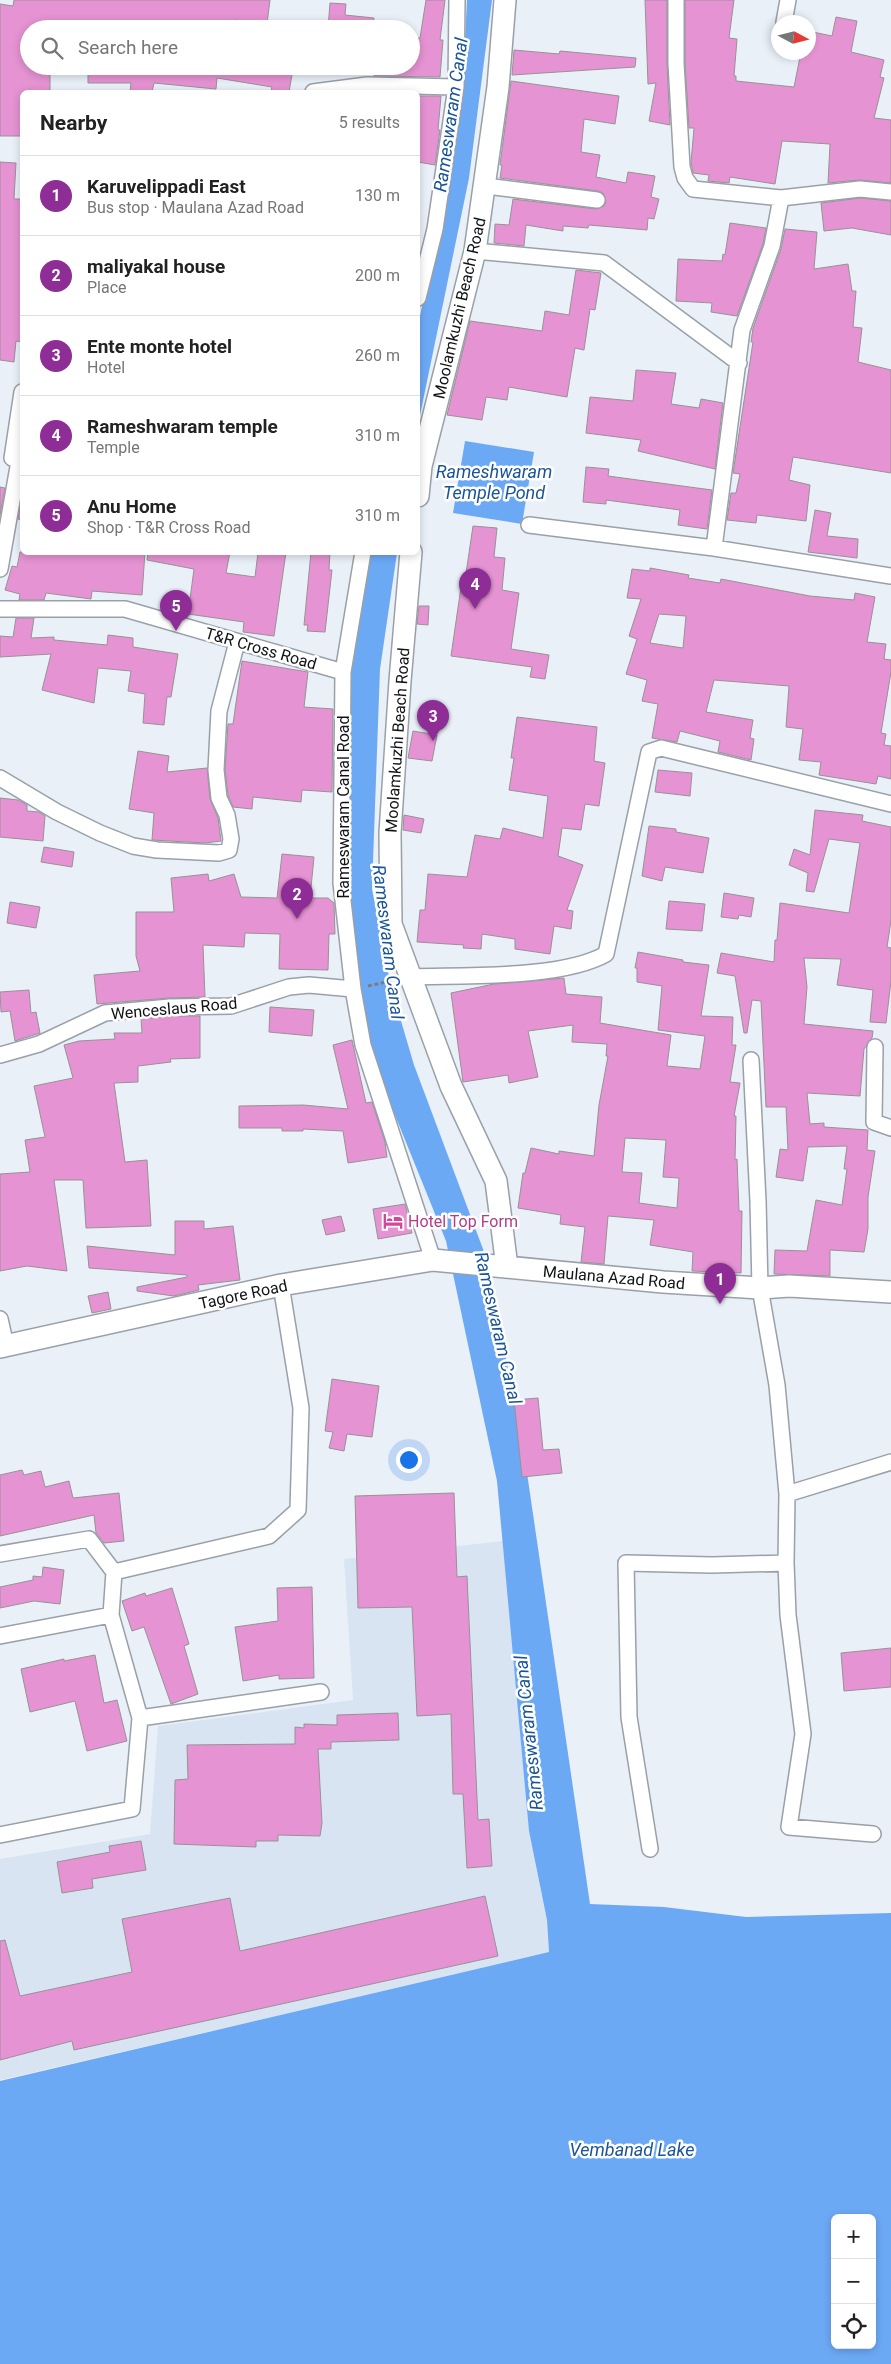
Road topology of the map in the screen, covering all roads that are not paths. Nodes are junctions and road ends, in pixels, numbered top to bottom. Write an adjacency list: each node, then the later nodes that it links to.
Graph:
1 (457, 0): 6 (street)
2 (505, 0): 8 (street, Moolamkuzhi Beach Road)
3 (676, 0): 10 (street)
4 (788, 0): 5 (street)
5 (785, 15)
6 (456, 87): 7 (street); 13 (street)
7 (328, 90)
8 (486, 186): 11 (street); 12 (street, Moolamkuzhi Beach Road)
9 (891, 192): 10 (street)
10 (781, 198): 14 (street)
11 (597, 200)
12 (475, 251): 14 (street); 17 (street, Moolamkuzhi Beach Road)
13 (421, 272)
14 (739, 363): 19 (street)
15 (20, 407): 16 (street)
16 (13, 460): 22 (street)
17 (420, 476)
18 (529, 525): 19 (street)
19 (714, 548): 23 (street)
20 (362, 555): 26 (street, Rameswaram Canal Road)
21 (411, 555): 29 (street, Moolamkuzhi Beach Road)
22 (0, 569)
23 (891, 576)
24 (0, 609): 25 (street, T&R Cross Road)
25 (237, 642): 26 (street, T&R Cross Road); 27 (street)
26 (343, 672): 30 (street, Rameswaram Canal Road)
27 (0, 778)
28 (891, 804): 29 (street)
29 (411, 976): 36 (street, Moolamkuzhi Beach Road)
30 (353, 989): 32 (street, Wenceslaus Road); 35 (street, Rameswaram Canal Road)
31 (875, 1047): 34 (street)
32 (0, 1055)
33 (751, 1060): 38 (street)
34 (891, 1128)
35 (436, 1261): 36 (street, Tagore Road); 37 (street, Tagore Road)
36 (497, 1266): 38 (street, Maulana Azad Road)
37 (281, 1285): 41 (street, Tagore Road); 46 (street)
38 (760, 1288): 39 (street, Maulana Azad Road); 43 (street)
39 (891, 1292)
40 (0, 1319): 41 (street)
41 (3, 1347)
42 (891, 1462): 43 (street)
43 (787, 1494): 45 (street)
44 (0, 1554): 46 (street)
45 (786, 1563): 51 (street); 53 (street)
46 (114, 1572): 47 (street)
47 (111, 1615): 48 (street); 50 (street)
48 (0, 1636)
49 (321, 1692): 50 (street)
50 (140, 1718): 52 (street)
51 (873, 1834)
52 (0, 1835)
53 (650, 1849)

